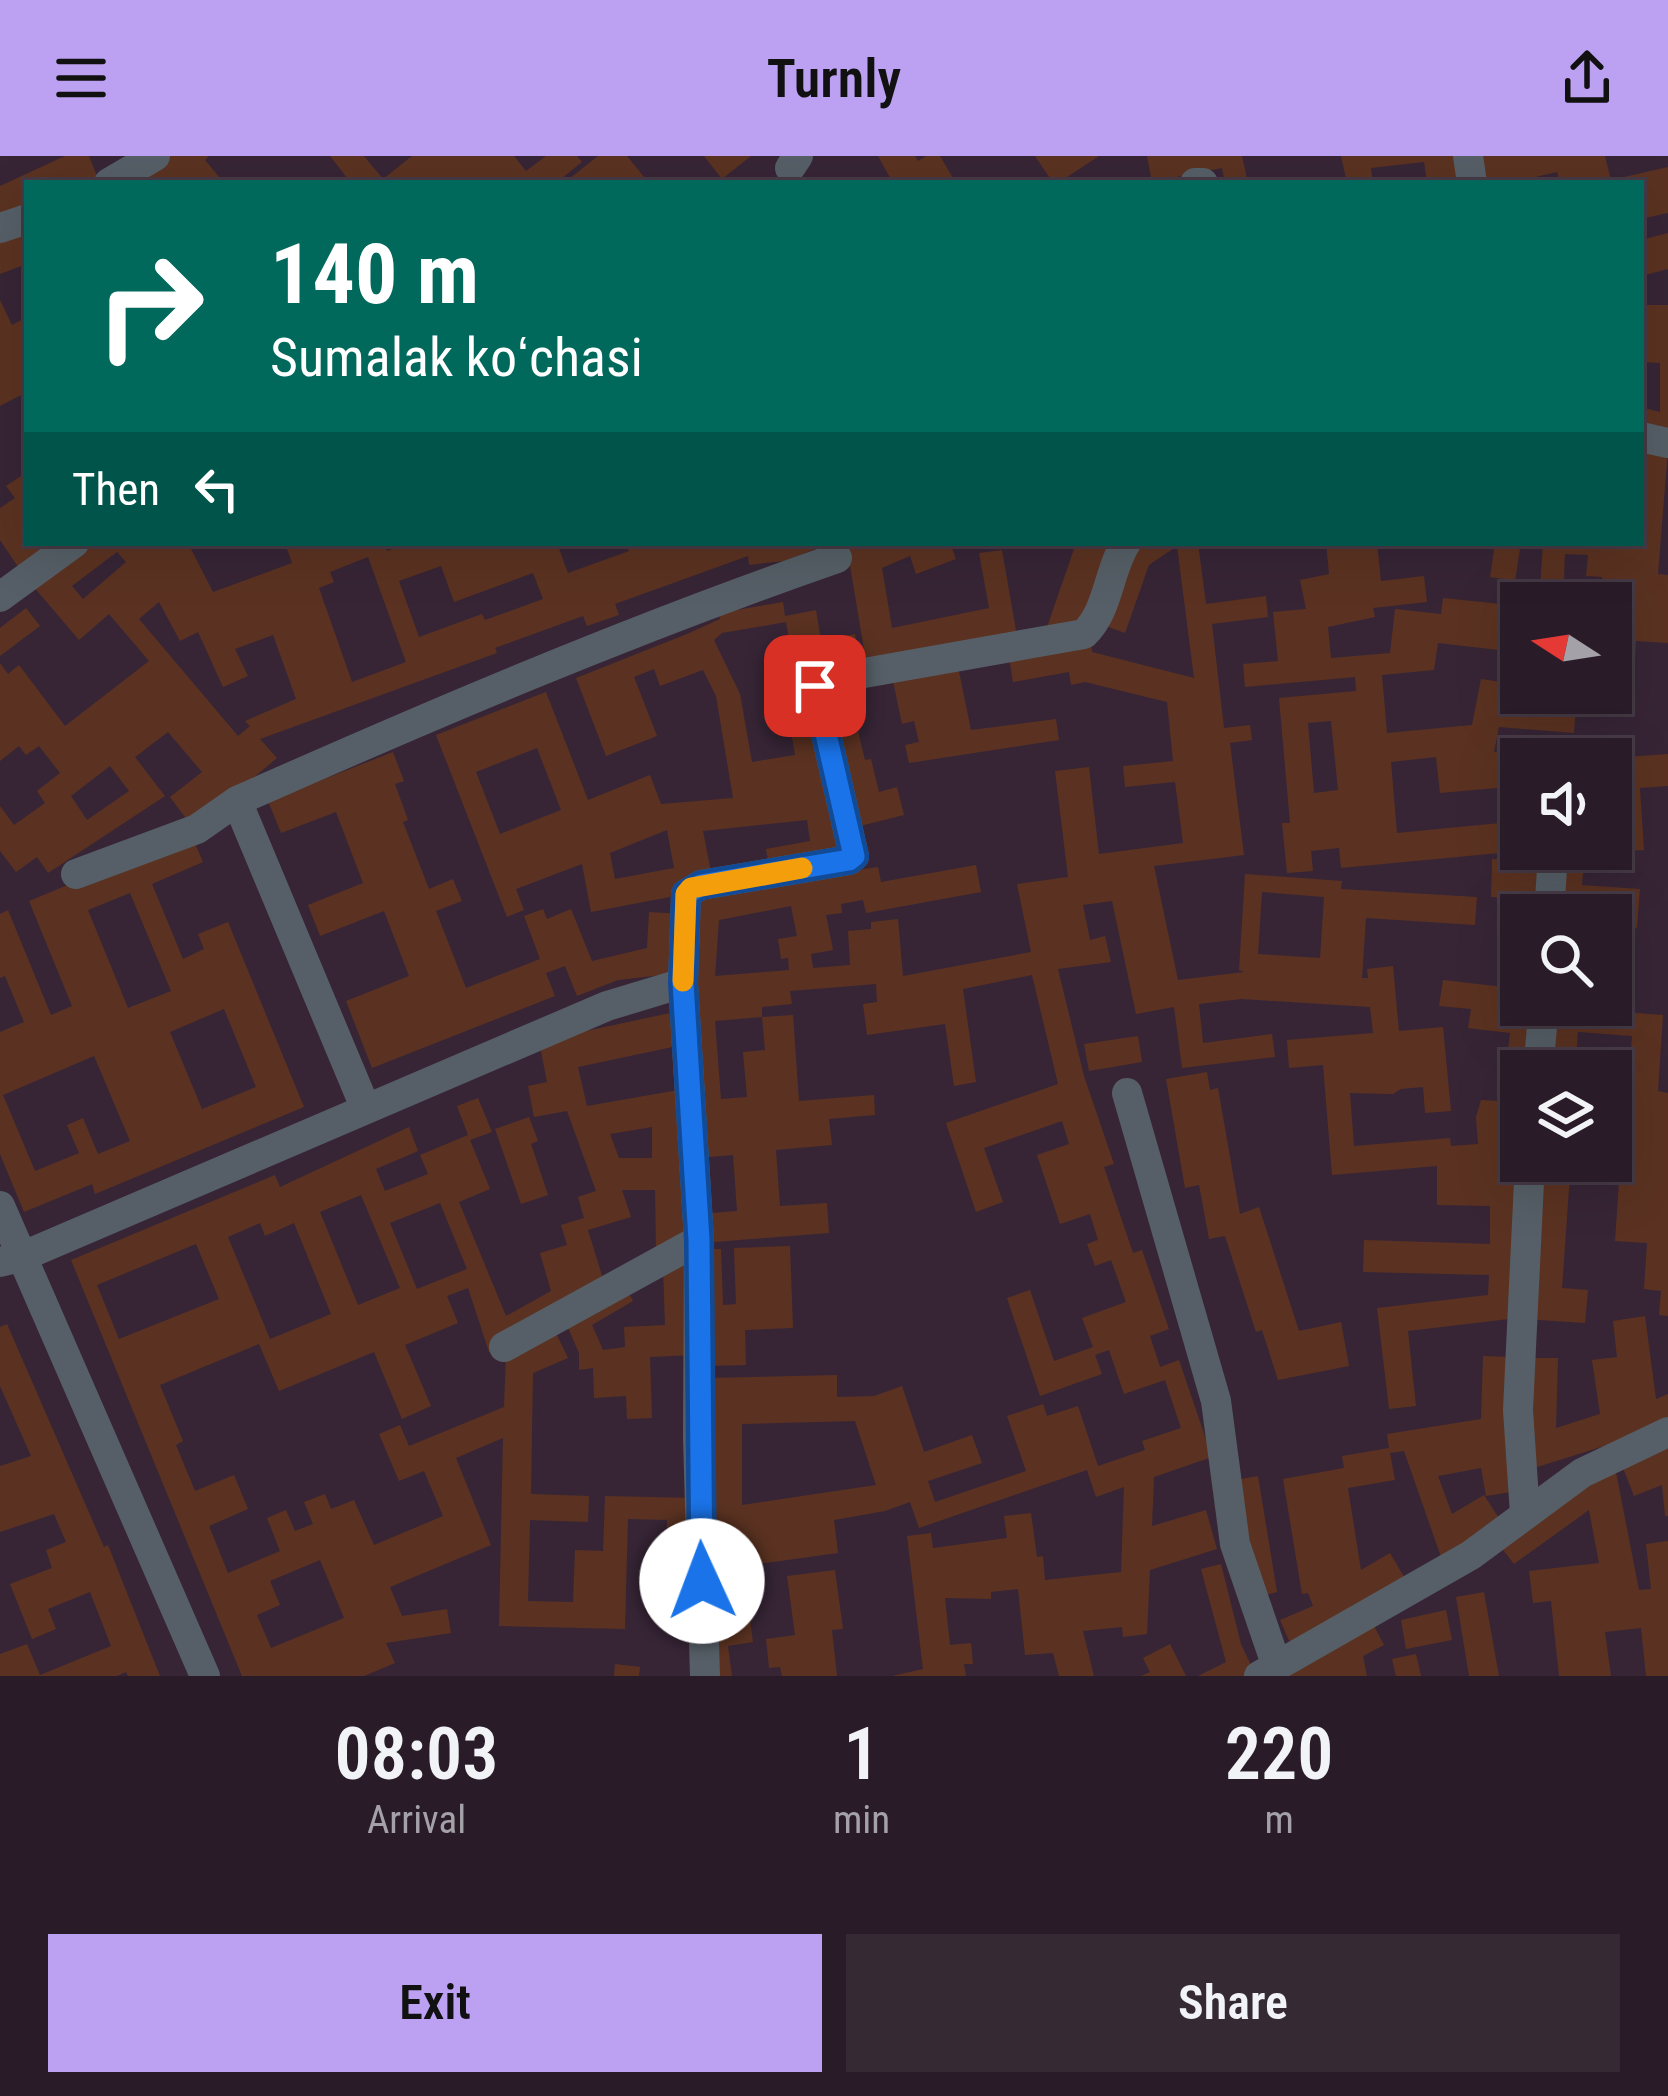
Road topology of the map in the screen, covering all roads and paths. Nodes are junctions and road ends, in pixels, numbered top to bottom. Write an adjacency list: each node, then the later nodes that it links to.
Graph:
1 (155, 156): 2 (street)
2 (114, 180)
3 (70, 546): 6 (street)
4 (1124, 546): 9 (street)
5 (837, 558): 7 (street)
6 (0, 597)
7 (238, 801): 8 (street); 11 (street)
8 (76, 874)
9 (683, 983): 11 (street); 14 (street)
10 (1127, 1093): 19 (street)
11 (365, 1107): 15 (street)
12 (1530, 1182): 18 (street)
13 (0, 1206): 15 (street)
14 (699, 1240): 16 (street); 21 (street)
15 (10, 1259): 20 (street)
16 (504, 1347)
17 (1668, 1432): 18 (street)
18 (1525, 1514): 19 (street)
19 (1268, 1670)
20 (205, 1676)
21 (705, 1676)

